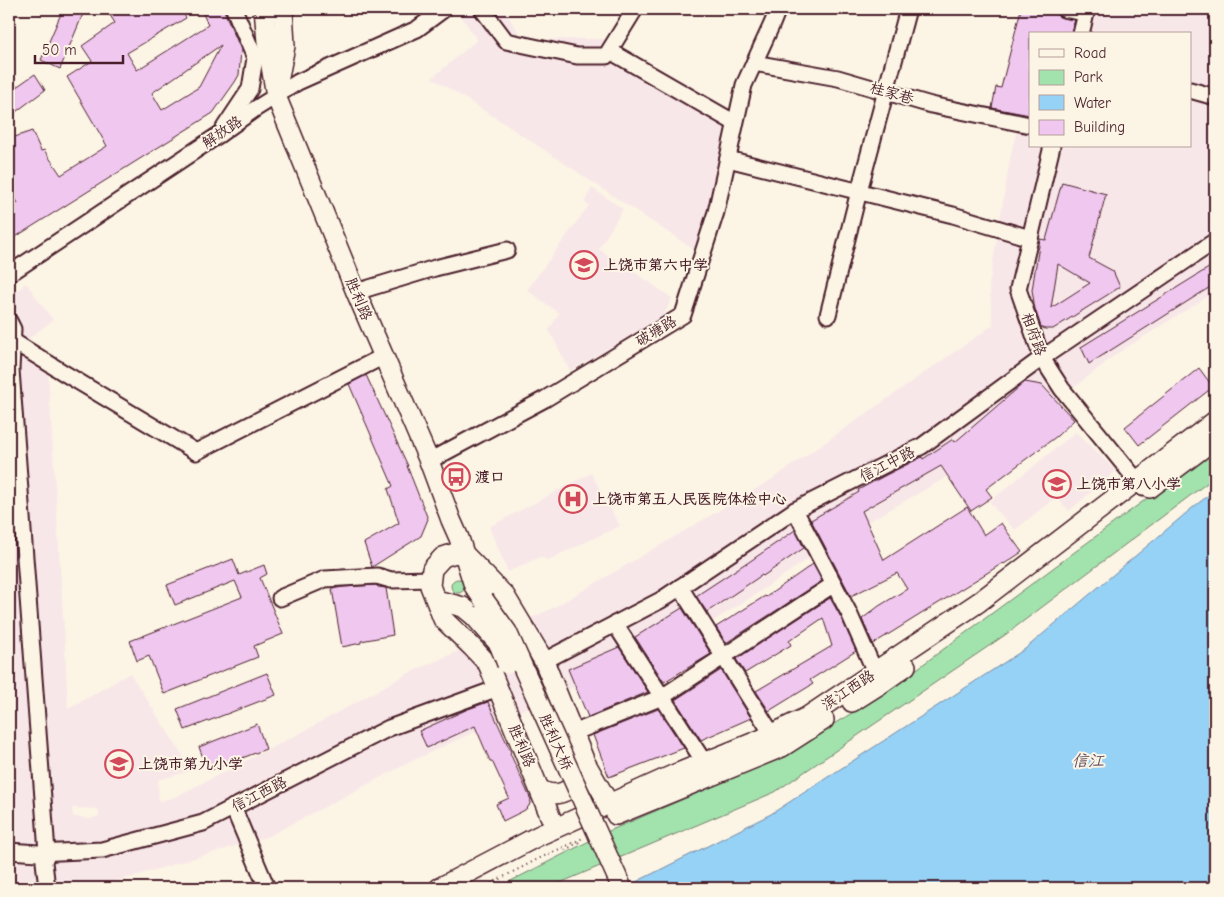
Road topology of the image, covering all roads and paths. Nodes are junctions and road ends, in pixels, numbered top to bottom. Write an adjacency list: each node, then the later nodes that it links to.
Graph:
1 (234, 9): 20 (street)
2 (264, 9): 16 (main road, 胜利路)
3 (283, 9): 16 (main road)
4 (444, 9): 16 (street, 解放路)
5 (482, 9): 12 (street)
6 (635, 9): 12 (street)
7 (778, 9): 13 (street, 破塘路)
8 (908, 9): 15 (street)
9 (1064, 9): 10 (street)
10 (1087, 11): 11 (street)
11 (1082, 32)
12 (610, 50): 18 (street)
13 (754, 63): 15 (street, 桂家巷); 18 (street, 破塘路)
14 (1192, 90): 17 (street)
15 (886, 92): 19 (street, 桂家巷); 23 (street)
16 (276, 96): 20 (street, 解放路); 28 (main road, 胜利路)
17 (1215, 96)
18 (736, 123): 22 (street, 破塘路)
19 (1029, 125)
20 (220, 134): 27 (street, 解放路)
21 (1052, 148): 24 (street, 相府路)
22 (728, 159): 23 (street); 36 (street, 破塘路)
23 (859, 191): 24 (street); 29 (street)
24 (1030, 238): 33 (street, 相府路)
25 (1215, 242): 33 (street, 信江中路)
26 (507, 250): 28 (street)
27 (9, 274)
28 (356, 292): 32 (main road, 胜利路)
29 (828, 315)
30 (9, 321): 31 (street)
31 (12, 338): 32 (street); 65 (street)
32 (384, 356): 36 (main road, 胜利路)
33 (1042, 358): 37 (street, 相府路); 39 (street, 信江中路)
34 (1215, 421): 37 (main road, 滨江西路)
35 (1215, 439): 37 (main road, 滨江西路)
36 (428, 461): 38 (main road, 胜利路)
37 (1142, 486): 51 (main road, 滨江西路); 69 (main road, 滨江西路)
38 (444, 502): 40 (main road, 胜利路); 41 (main road)
39 (795, 510): 43 (street); 44 (street, 信江中路)
40 (465, 555): 41 (main road); 47 (main road, 胜利路); 50 (main road)
41 (443, 557): 42 (main road)
42 (431, 579): 45 (street); 46 (main road)
43 (834, 584): 49 (street); 51 (street)
44 (680, 587): 48 (street, 信江中路); 49 (street)
45 (280, 598)
46 (436, 600): 47 (main road); 52 (main road, 胜利路)
47 (479, 608): 70 (main road, 胜利大桥, bridge); 71 (main road, 胜利大桥, bridge)
48 (614, 624): 50 (street, 信江中路); 53 (street)
49 (723, 656): 53 (street); 55 (street)
50 (544, 661): 56 (main road)
51 (875, 672): 55 (main road, 滨江西路)
52 (498, 688): 58 (main road, 胜利路); 60 (street, 信江西路)
53 (662, 696): 54 (street); 57 (street)
54 (583, 729)
55 (772, 734): 57 (main road, 滨江西路)
56 (580, 755): 58 (main road); 59 (main road)
57 (704, 762): 59 (main road, 滨江西路)
58 (540, 781): 61 (main road, 胜利路)
59 (609, 804): 61 (main road, 滨江西路)
60 (233, 807): 65 (street, 信江西路); 67 (street)
61 (556, 828): 68 (main road, 滨江西路)
62 (579, 842): 63 (path)
63 (565, 850)
64 (9, 851): 65 (street, 信江西路)
65 (42, 853): 66 (street)
66 (47, 888)
67 (267, 888)
68 (439, 888)
69 (460, 888)
70 (607, 888)
71 (622, 888)

